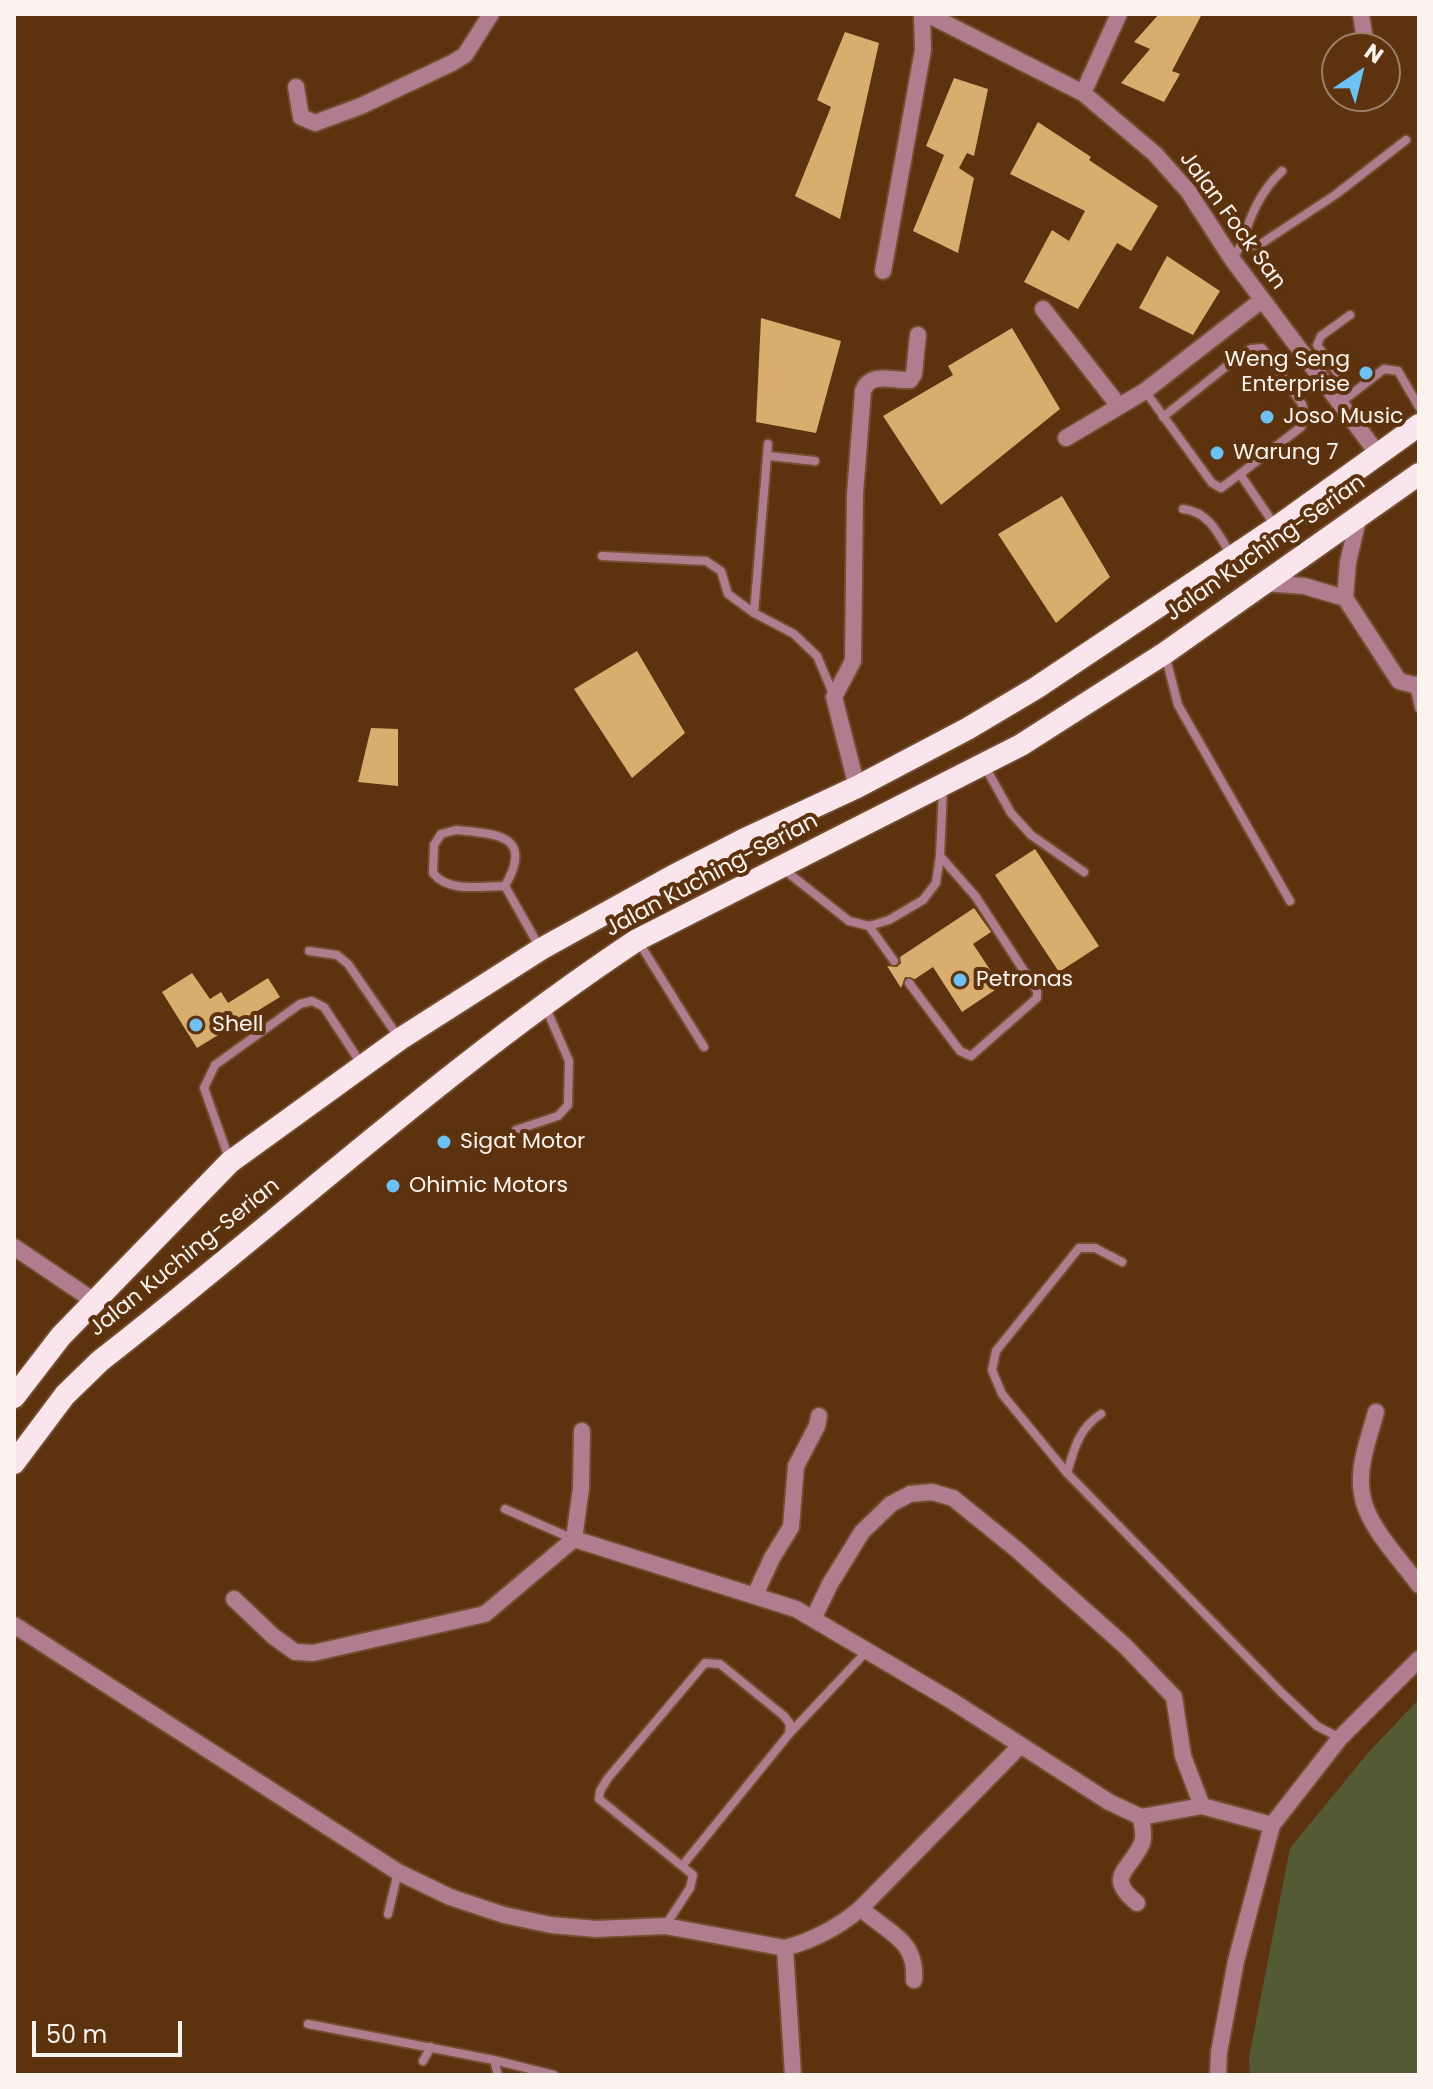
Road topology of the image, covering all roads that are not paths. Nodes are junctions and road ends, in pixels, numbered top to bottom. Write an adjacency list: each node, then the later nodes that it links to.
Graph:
1 (491, 14): 4 (street)
2 (924, 14): 5 (street, Jalan Fock San); 9 (street)
3 (1119, 14): 5 (street)
4 (296, 87)
5 (1083, 93): 8 (street, Jalan Fock San)
6 (1406, 140): 8 (lane)
7 (1282, 171): 8 (lane)
8 (1236, 253): 10 (street, Jalan Fock San)
9 (883, 271)
10 (1262, 300): 14 (street); 15 (street, Jalan Fock San)
11 (1043, 309): 16 (street)
12 (1350, 315): 15 (lane)
13 (918, 335): 37 (street)
14 (1145, 391): 16 (street); 18 (lane)
15 (1346, 398): 17 (lane); 22 (street, Jalan Fock San)
16 (1119, 406): 20 (street)
17 (1419, 407)
18 (1163, 417): 25 (lane); 25 (lane)
19 (1419, 425): 22 (highway, Jalan Kuching-Serian)
20 (1066, 438)
21 (768, 444): 23 (lane)
22 (1378, 454): 29 (highway, Jalan Kuching-Serian)
23 (769, 456): 24 (lane); 34 (lane)
24 (815, 461)
25 (1240, 474): 29 (lane)
26 (1419, 474): 28 (highway, Jalan Kuching-Serian)
27 (1183, 509): 31 (lane)
28 (1359, 516): 32 (highway, Jalan Kuching-Serian); 33 (street)
29 (1277, 527): 31 (highway, Jalan Kuching-Serian)
30 (602, 556): 34 (lane)
31 (1233, 557): 41 (highway, Jalan Kuching-Serian)
32 (1264, 583): 33 (street); 35 (highway, Jalan Kuching-Serian)
33 (1345, 598): 36 (street)
34 (754, 613): 37 (lane)
35 (1165, 653): 39 (highway, Jalan Kuching-Serian); 46 (lane)
36 (1416, 685): 38 (lane)
37 (834, 697): 41 (street)
38 (1419, 708)
39 (983, 764): 40 (highway, Jalan Kuching-Serian); 44 (lane)
40 (944, 785): 42 (lane); 43 (highway, Jalan Kuching-Serian)
41 (857, 787): 49 (highway, Jalan Kuching-Serian)
42 (940, 856): 47 (lane); 52 (lane)
43 (782, 868): 47 (lane); 48 (highway, Jalan Kuching-Serian)
44 (1084, 872)
45 (505, 886): 45 (lane); 49 (lane)
46 (1290, 901)
47 (869, 926): 51 (lane)
48 (637, 940): 53 (highway, Jalan Kuching-Serian); 55 (lane)
49 (541, 949): 54 (highway, Jalan Kuching-Serian)
50 (309, 951): 54 (lane)
51 (894, 961)
52 (909, 983)
53 (545, 1003): 57 (lane); 67 (highway, Jalan Kuching-Serian)
54 (400, 1039): 56 (highway, Jalan Kuching-Serian)
55 (704, 1047)
56 (362, 1065): 58 (highway, Jalan Kuching-Serian); 58 (lane)
57 (516, 1130)
58 (230, 1162): 61 (highway, Jalan Kuching-Serian)
59 (14, 1247): 61 (street)
60 (1122, 1262): 68 (lane)
61 (94, 1301): 62 (highway, Jalan Kuching-Serian)
62 (14, 1397)
63 (1376, 1412): 71 (street)
64 (1101, 1414): 68 (lane)
65 (819, 1416): 72 (street)
66 (582, 1431): 70 (street)
67 (14, 1463)
68 (1067, 1473): 79 (lane)
69 (505, 1509): 70 (lane)
70 (574, 1539): 72 (street); 73 (street)
71 (1419, 1585)
72 (755, 1595): 74 (street)
73 (234, 1599)
74 (814, 1617): 76 (street); 81 (street)
75 (14, 1625): 85 (street)
76 (868, 1650): 78 (lane); 80 (street)
77 (1419, 1659): 79 (street)
78 (789, 1734): 84 (lane); 84 (lane)
79 (1340, 1738): 83 (street)
80 (1020, 1746): 82 (street); 87 (street)
81 (1202, 1806): 82 (street); 83 (street)
82 (1141, 1817): 86 (street)
83 (1272, 1825): 99 (street)
84 (682, 1866): 89 (lane)
85 (398, 1872): 88 (lane); 89 (street)
86 (1137, 1903)
87 (861, 1908): 90 (street); 91 (street)
88 (388, 1914)
89 (665, 1926): 90 (street)
90 (785, 1948): 98 (street)
91 (914, 1980)
92 (308, 2024): 93 (lane)
93 (431, 2047): 94 (lane); 95 (lane)
94 (494, 2060): 96 (lane); 97 (lane)
95 (423, 2061)
96 (498, 2075)
97 (554, 2075)
98 (793, 2075)
99 (1218, 2075)

